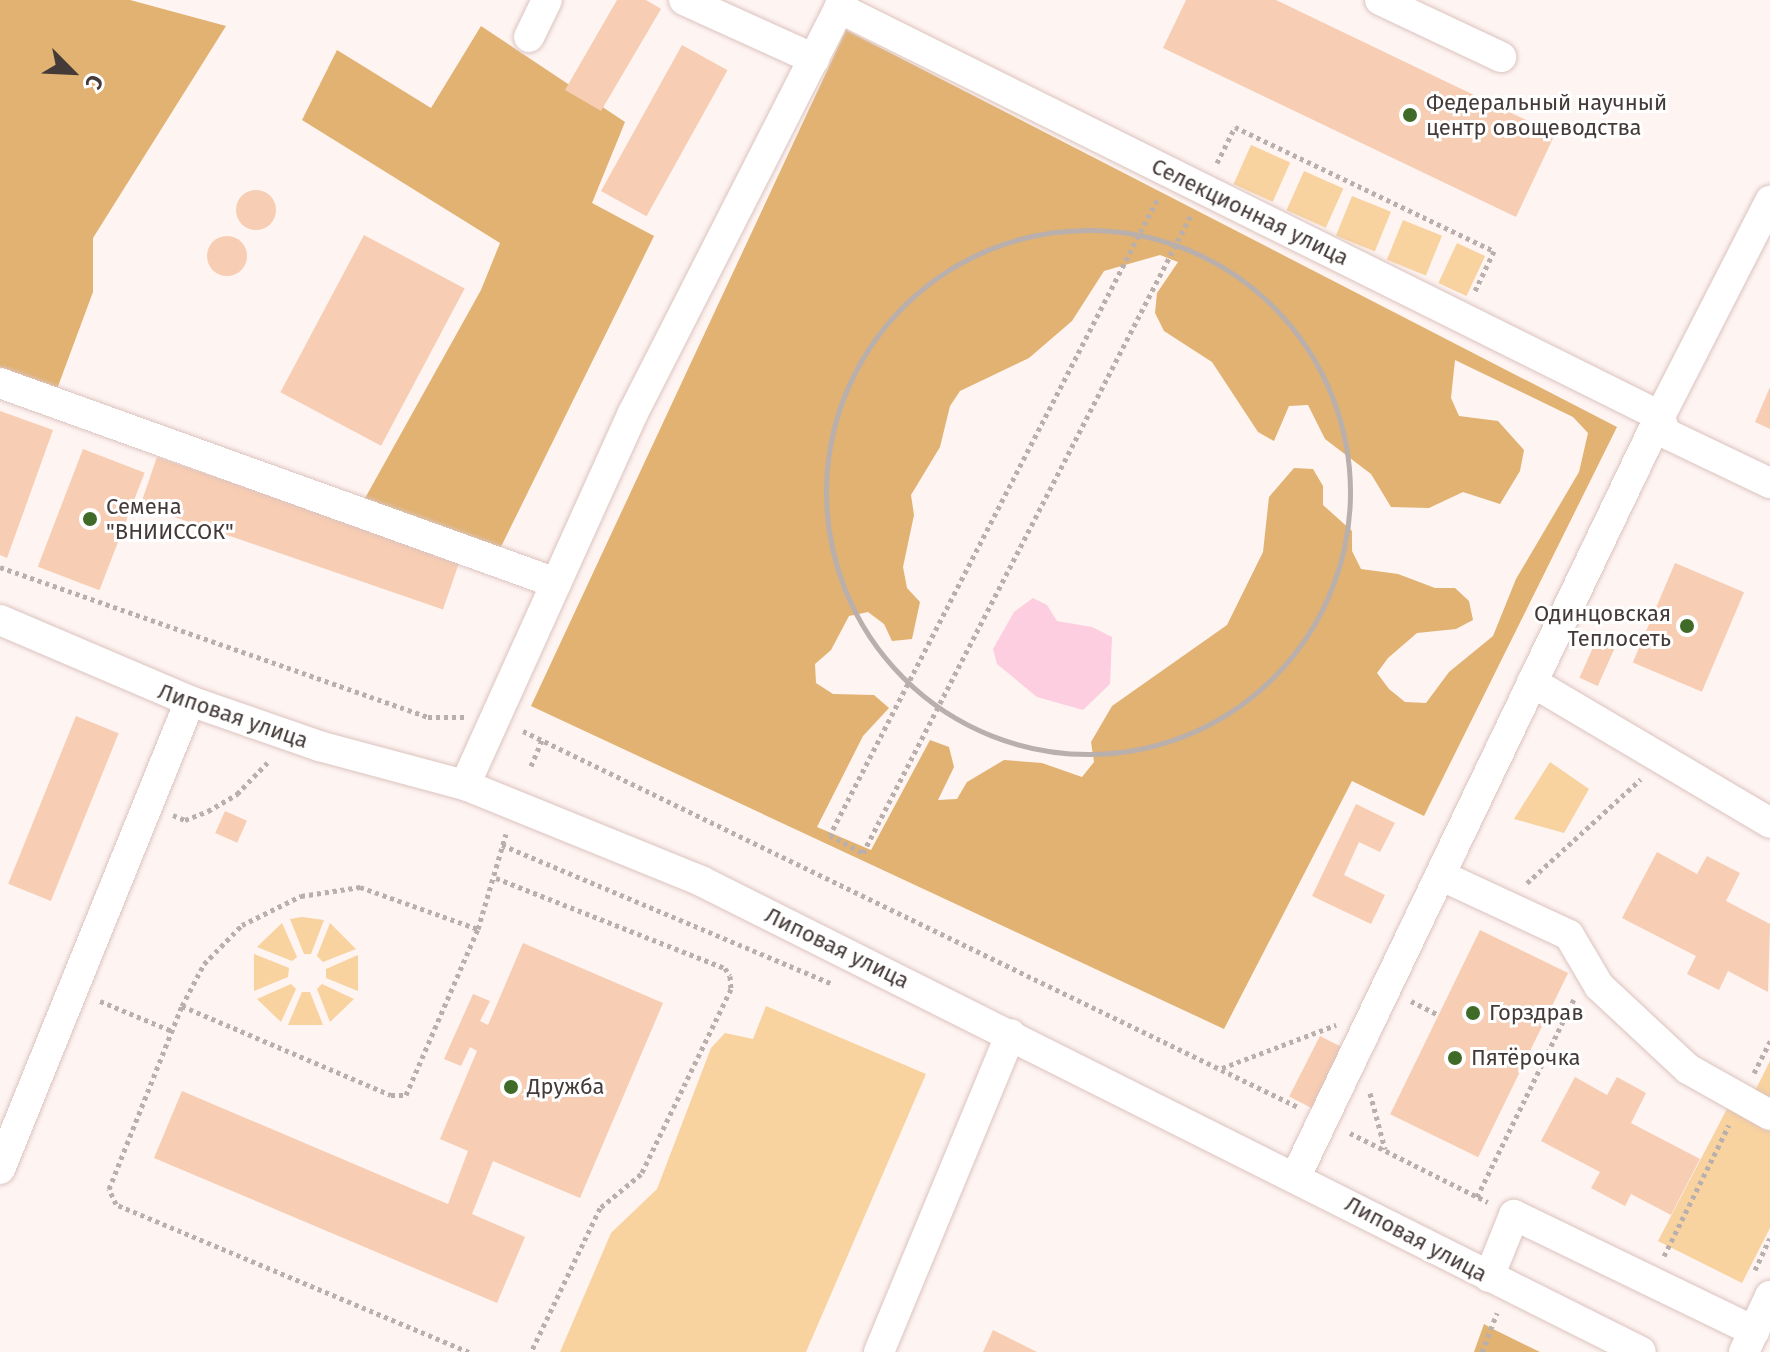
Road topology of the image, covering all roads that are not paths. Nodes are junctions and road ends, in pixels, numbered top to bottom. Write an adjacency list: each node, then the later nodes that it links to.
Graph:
1 (547, 0): 5 (street)
2 (684, 0): 7 (street)
3 (1380, 0): 6 (street)
4 (841, 4): 7 (street); 10 (street, Селекционная улица)
5 (529, 37)
6 (1501, 57)
7 (814, 59): 12 (street)
8 (1770, 201): 10 (street)
9 (0, 383): 12 (street)
10 (1660, 416): 11 (street, Селекционная улица); 14 (street)
11 (1770, 483)
12 (556, 583): 16 (street)
13 (0, 620): 15 (street, Липовая улица)
14 (1532, 682): 17 (street); 18 (street)
15 (190, 701): 16 (street, Липовая улица); 21 (street)
16 (465, 785): 19 (street, Липовая улица)
17 (1770, 823)
18 (1440, 875): 20 (street); 22 (street)
19 (1011, 1034): 22 (street, Липовая улица); 26 (street)
20 (1770, 1115)
21 (0, 1169)
22 (1296, 1176): 23 (street, Липовая улица)
23 (1489, 1277): 25 (street); 27 (street, Липовая улица)
24 (1770, 1296): 25 (street)
25 (1749, 1341)
26 (879, 1352)
27 (1641, 1352)

